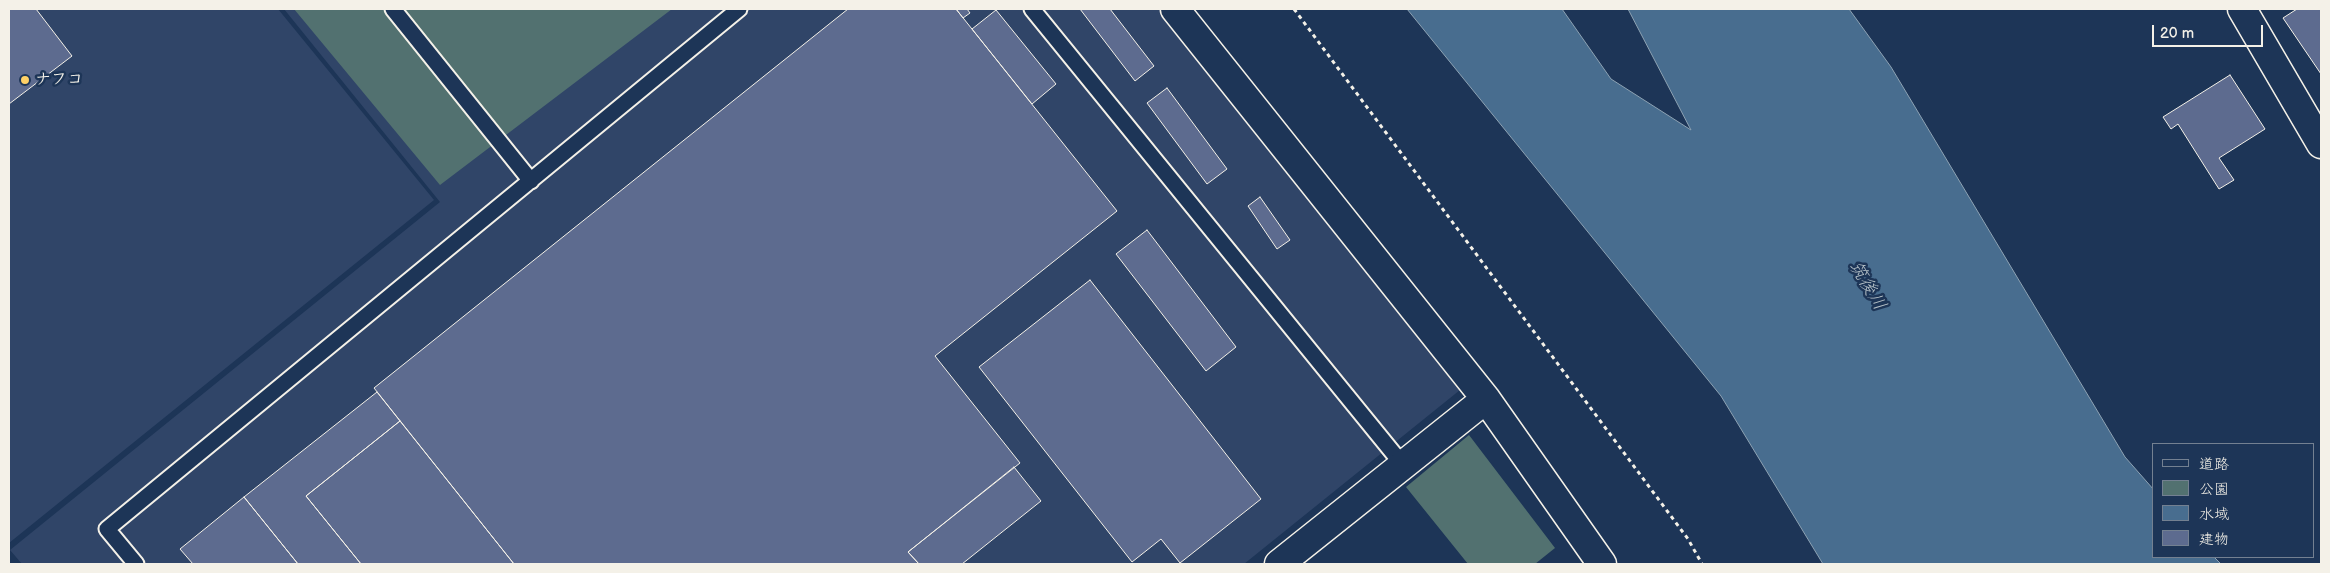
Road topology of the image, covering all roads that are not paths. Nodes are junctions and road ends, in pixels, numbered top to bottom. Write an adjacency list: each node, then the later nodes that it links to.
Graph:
1 (393, 9): 7 (lane)
2 (740, 9): 7 (lane)
3 (1032, 9): 9 (lane)
4 (1175, 9): 8 (street)
5 (2242, 9): 6 (street)
6 (2321, 144)
7 (531, 181): 10 (lane)
8 (1486, 399): 9 (street); 12 (street)
9 (1403, 466): 11 (street)
10 (136, 564)
11 (1279, 564)
12 (1602, 564)

